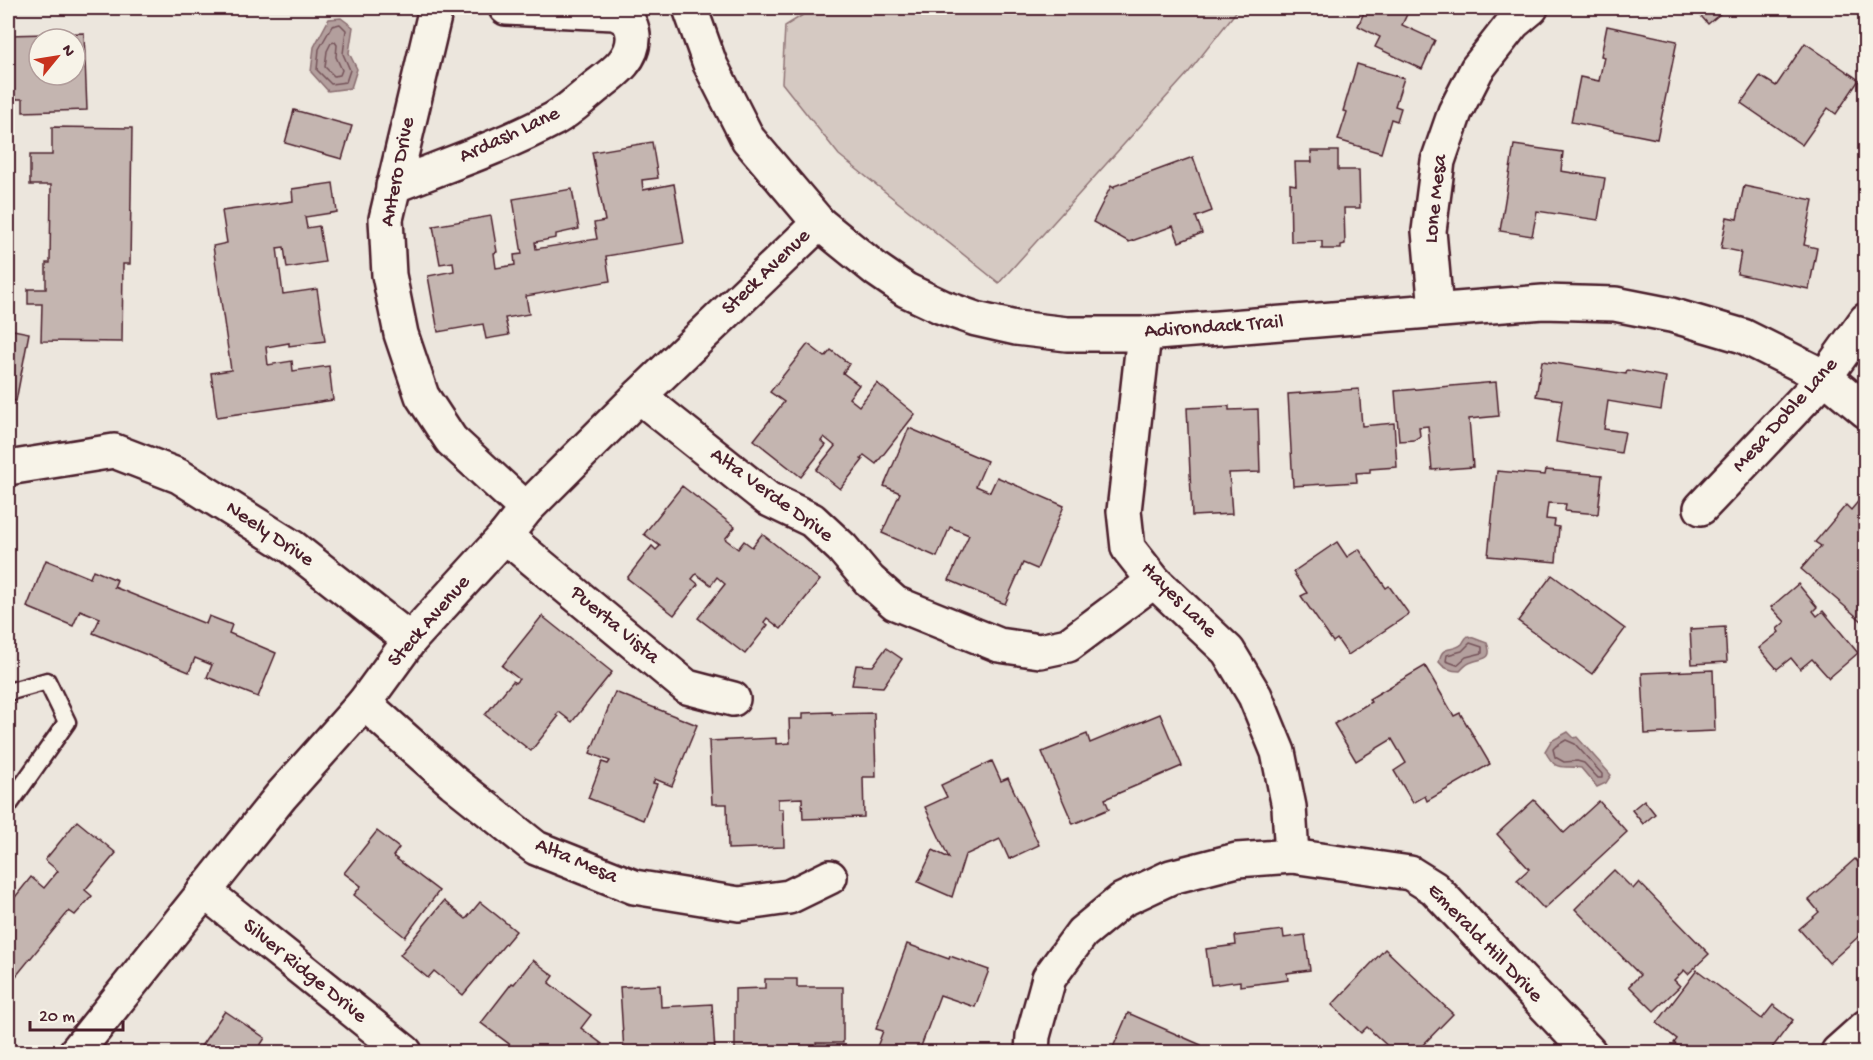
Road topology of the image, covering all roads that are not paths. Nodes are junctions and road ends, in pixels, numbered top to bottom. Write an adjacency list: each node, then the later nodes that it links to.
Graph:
1 (436, 8): 5 (street, Antero Drive)
2 (506, 8): 5 (street, Ardash Lane)
3 (690, 8): 6 (street, Adirondack Trail)
4 (1531, 8): 7 (street, Lone Mesa)
5 (393, 186): 15 (street, Antero Drive)
6 (819, 223): 9 (street, Adirondack Trail); 11 (street, Steck Avenue)
7 (1436, 310): 9 (street, Adirondack Trail); 10 (street, Adirondack Trail)
8 (1866, 320): 10 (street, Mesa Doble Lane)
9 (1144, 334): 17 (street, Hayes Lane)
10 (1825, 377): 12 (street, Adirondack Trail); 14 (street, Mesa Doble Lane)
11 (639, 396): 15 (street, Steck Avenue); 17 (street, Alta Verde Drive)
12 (1866, 411)
13 (8, 468): 18 (street, Neely Drive)
14 (1701, 508)
15 (526, 509): 16 (street, Steck Avenue)
16 (505, 536): 18 (street, Steck Avenue); 20 (street, Puerta Vista)
17 (1154, 581): 23 (street, Hayes Lane)
18 (410, 640): 21 (street, Steck Avenue)
19 (8, 692): 22 (lane)
20 (733, 699)
21 (364, 704): 24 (street, Alta Mesa); 25 (street, Steck Avenue)
22 (8, 806)
23 (1292, 856): 29 (street, Emerald Hill Drive); 30 (street, Emerald Hill Drive)
24 (830, 877)
25 (204, 891): 27 (street, Steck Avenue); 28 (street, Silver Ridge Drive)
26 (1866, 1027): 31 (street)
27 (76, 1053)
28 (405, 1053)
29 (1032, 1053)
30 (1588, 1053)
31 (1839, 1053)

